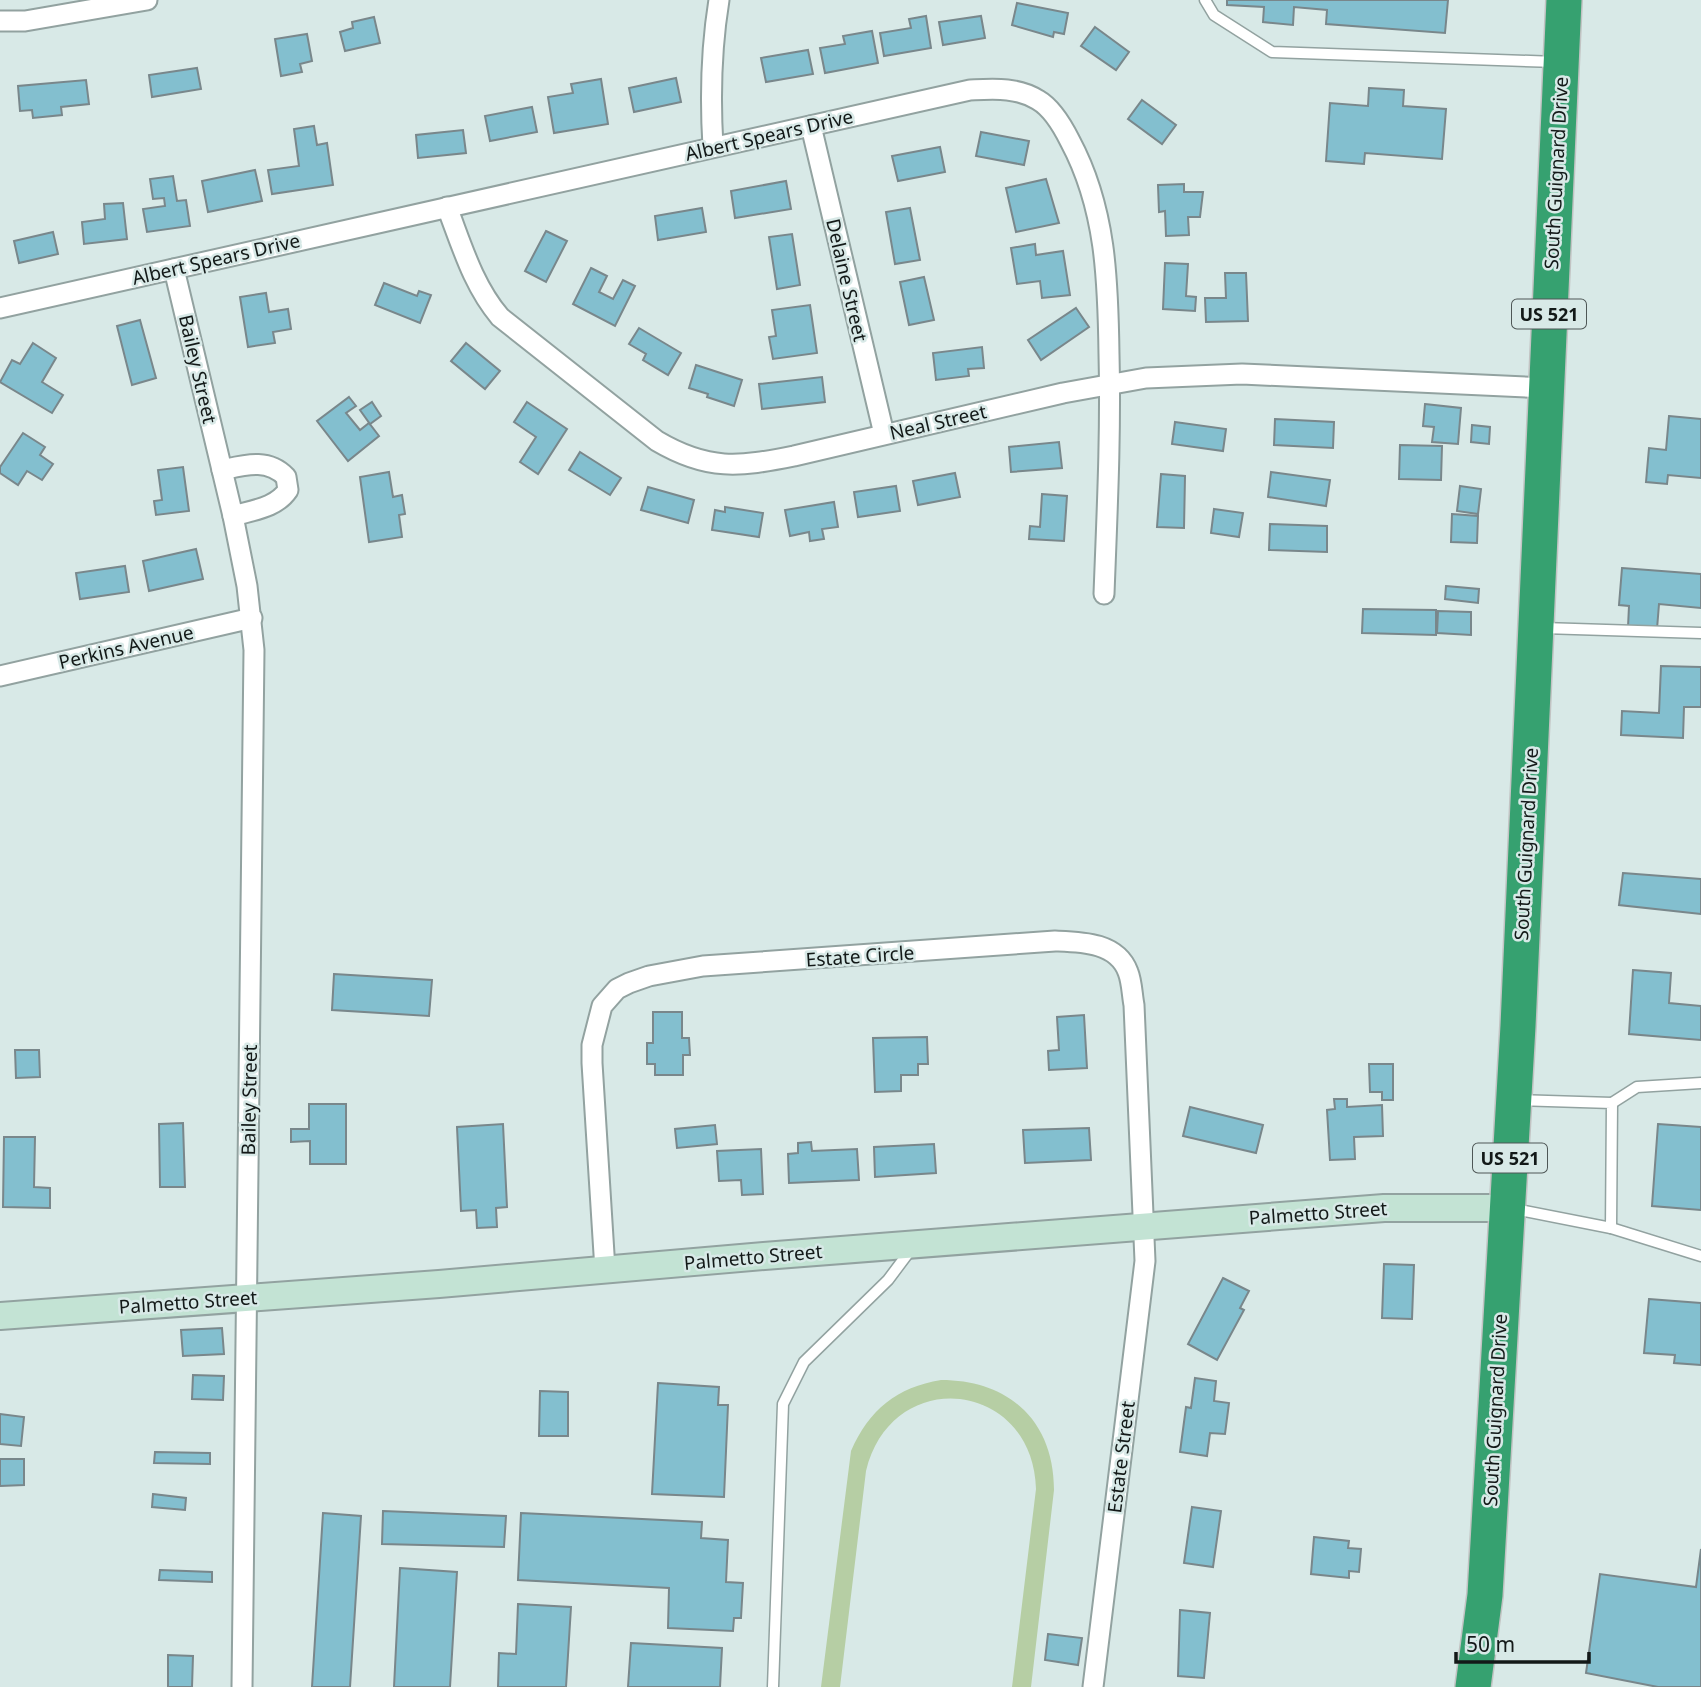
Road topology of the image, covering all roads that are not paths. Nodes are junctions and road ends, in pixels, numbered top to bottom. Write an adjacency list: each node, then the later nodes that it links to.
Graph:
1 (147, 0): 5 (street)
2 (719, 0): 8 (street)
3 (1205, 0): 6 (lane)
4 (1564, 0): 6 (highway, South Guignard Drive / US 521)
5 (0, 21)
6 (1561, 62): 13 (highway, South Guignard Drive / US 521)
7 (811, 125): 8 (street, Albert Spears Drive); 12 (street, Albert Spears Drive); 14 (street, Delaine Street)
8 (713, 147): 9 (street, Albert Spears Drive)
9 (447, 207): 10 (street, Albert Spears Drive); 14 (street, Neal Street)
10 (174, 269): 11 (street, Albert Spears Drive); 15 (street, Bailey Street)
11 (0, 308)
12 (1110, 385): 13 (street, Neal Street); 14 (street, Neal Street); 17 (street, Albert Spears Drive)
13 (1546, 388): 19 (highway, South Guignard Drive / US 521)
14 (884, 434)
15 (222, 470): 16 (street, Bailey Street); 16 (street)
16 (233, 516): 18 (street, Bailey Street)
17 (1104, 594)
18 (252, 618): 21 (street, Perkins Avenue); 31 (street, Bailey Street)
19 (1535, 628): 20 (lane); 23 (highway, South Guignard Drive / US 521)
20 (1701, 633)
21 (0, 676)
22 (1701, 1083): 24 (lane)
23 (1513, 1100): 24 (lane); 25 (highway, South Guignard Drive / US 521)
24 (1612, 1103): 27 (lane)
25 (1507, 1208): 26 (street, Palmetto Street); 27 (lane); 36 (highway, South Guignard Drive / US 521)
26 (1144, 1226): 28 (street, Palmetto Street); 30 (street, Estate Circle); 35 (street, Estate Street)
27 (1611, 1228): 29 (lane)
28 (914, 1244): 30 (street, Palmetto Street); 34 (lane)
29 (1701, 1256)
30 (605, 1270): 31 (street, Palmetto Street)
31 (247, 1297): 32 (street, Palmetto Street); 33 (street, Bailey Street)
32 (0, 1316)
33 (243, 1687)
34 (773, 1687)
35 (1093, 1687)
36 (1473, 1687)

